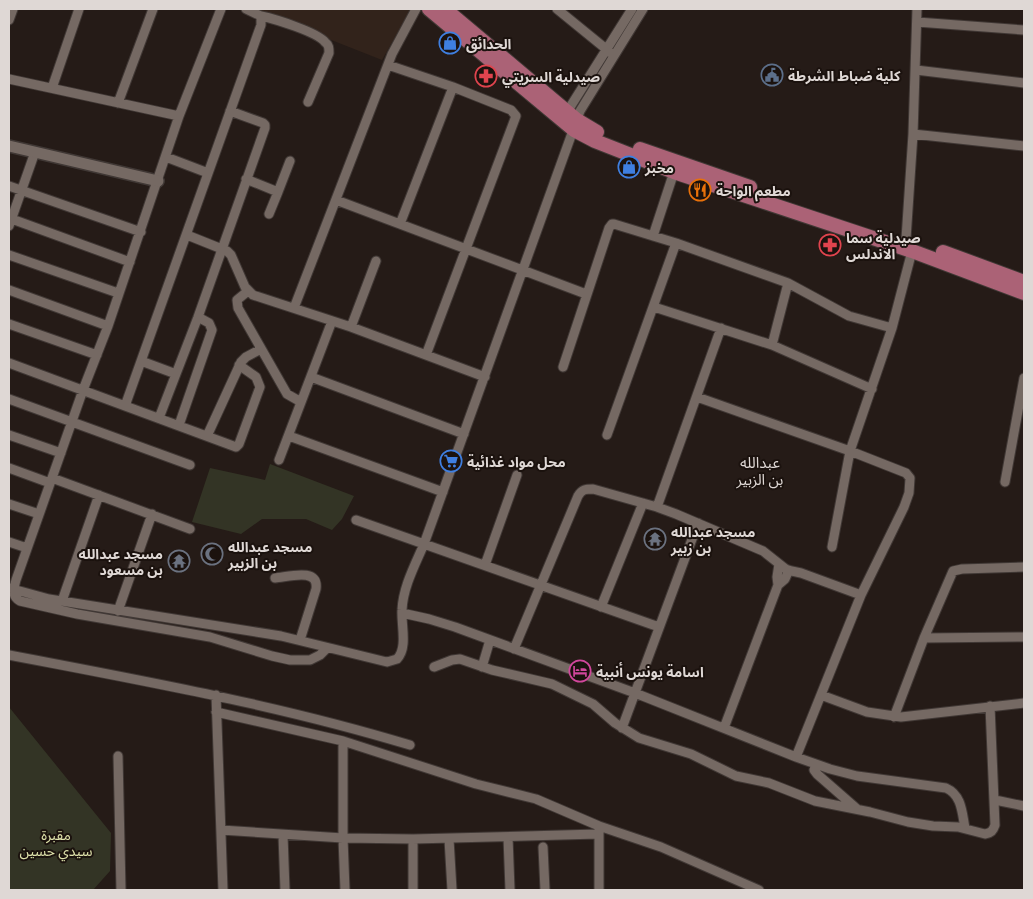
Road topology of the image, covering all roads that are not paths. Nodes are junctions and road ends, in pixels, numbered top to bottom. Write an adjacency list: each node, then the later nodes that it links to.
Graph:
1 (13, 9): 14 (street)
2 (79, 9): 22 (street)
3 (152, 9): 25 (street)
4 (221, 9): 27 (street)
5 (246, 9): 13 (street)
6 (416, 9): 18 (street)
7 (429, 9): 28 (main road)
8 (445, 9): 28 (main road)
9 (557, 9): 17 (street)
10 (632, 9): 17 (street)
11 (643, 9): 17 (street)
12 (917, 9): 15 (street)
13 (261, 16): 24 (street); 26 (street)
14 (9, 20)
15 (917, 22): 16 (street); 19 (street)
16 (1024, 30)
17 (610, 53): 28 (street); 28 (street)
18 (388, 65): 23 (street); 42 (street)
19 (916, 70): 21 (street); 29 (street)
20 (9, 78): 22 (street)
21 (1024, 83)
22 (52, 88): 25 (street)
23 (453, 88): 45 (street); 52 (street)
24 (308, 102)
25 (118, 103): 27 (street)
26 (230, 111): 36 (street); 37 (street)
27 (179, 116): 33 (street)
28 (573, 121): 35 (main road); 50 (main road); 56 (street)
29 (913, 134): 31 (street); 50 (street)
30 (9, 146): 32 (street)
31 (1024, 146)
32 (35, 152): 38 (street); 40 (street)
33 (166, 157): 36 (street); 38 (street)
34 (290, 161): 41 (street)
35 (674, 172): 48 (street); 50 (main road)
36 (208, 173): 47 (street)
37 (246, 179): 41 (street); 51 (street)
38 (158, 181): 46 (street)
39 (9, 186): 40 (street)
40 (22, 190): 44 (street); 46 (street)
41 (278, 192): 43 (street)
42 (336, 200): 45 (street); 65 (street)
43 (268, 214)
44 (10, 221): 55 (street)
45 (400, 224): 52 (street)
46 (141, 232): 55 (street)
47 (187, 235): 51 (street); 77 (street)
48 (653, 236): 49 (street); 63 (street)
49 (676, 243): 58 (street); 64 (street)
50 (909, 245): 57 (main road); 62 (main road); 72 (street)
51 (221, 248): 60 (street); 66 (street)
52 (466, 249): 56 (street); 76 (street)
53 (9, 255): 61 (street)
54 (376, 261): 70 (street)
55 (130, 262): 61 (street)
56 (522, 270): 63 (street); 83 (street)
57 (1024, 282)
58 (788, 283): 72 (street); 73 (street)
59 (9, 290): 69 (street)
60 (248, 291): 65 (street); 74 (street)
61 (118, 293): 69 (street)
62 (1024, 293)
63 (586, 294): 80 (street)
64 (654, 306): 71 (street); 96 (street)
65 (294, 308): 67 (street)
66 (198, 317): 81 (street); 93 (street)
67 (332, 321): 70 (street); 82 (street)
68 (9, 324): 75 (street)
69 (108, 326): 75 (street)
70 (350, 327): 76 (street)
71 (721, 328): 73 (street); 87 (street)
72 (892, 328): 85 (street)
73 (772, 345): 85 (street)
74 (261, 349): 79 (street); 89 (street)
75 (97, 355): 86 (street)
76 (426, 355): 83 (street)
77 (141, 361): 81 (street); 90 (street)
78 (9, 363): 86 (street)
79 (240, 365): 97 (street); 97 (street)
80 (563, 367)
81 (176, 374): 91 (street)
82 (311, 377): 89 (street); 95 (street)
83 (485, 377): 95 (street)
84 (1024, 382): 106 (street)
85 (872, 389): 99 (street)
86 (83, 390): 90 (street); 92 (street)
87 (697, 397): 99 (street); 111 (street)
88 (9, 399): 92 (street)
89 (301, 402): 98 (street)
90 (125, 406): 91 (street)
91 (159, 418): 93 (street)
92 (72, 422): 100 (street); 102 (street)
93 (179, 425): 97 (street)
94 (9, 434): 100 (street)
95 (464, 434): 107 (street)
96 (607, 435)
97 (208, 436)
98 (289, 436): 101 (street); 107 (street)
99 (850, 451): 119 (street); 129 (street)
100 (61, 453): 105 (street)
101 (279, 460)
102 (190, 465)
103 (9, 468): 105 (street)
104 (517, 476): 122 (street)
105 (51, 481): 108 (street); 112 (street)
106 (1005, 482)
107 (443, 492): 118 (street)
108 (99, 495): 113 (street); 130 (street)
109 (643, 503): 111 (street); 126 (street); 131 (street)
110 (9, 504): 112 (street)
111 (658, 507): 115 (street)
112 (39, 514): 120 (street)
113 (152, 514): 116 (street); 132 (street)
114 (356, 520): 118 (street)
115 (698, 523): 121 (street); 134 (street)
116 (190, 529)
117 (9, 542): 120 (street)
118 (424, 544): 122 (street); 133 (street)
119 (832, 547)
120 (27, 548): 128 (street)
121 (779, 564): 124 (street); 127 (street)
122 (484, 565): 126 (street)
123 (1024, 567): 136 (street)
124 (789, 570): 127 (street); 129 (street)
125 (275, 578): 137 (street)
126 (541, 585): 131 (street); 140 (street)
127 (778, 586): 153 (street)
128 (11, 589): 130 (street); 139 (street)
129 (861, 595): 146 (street)
130 (62, 601): 132 (street)
131 (601, 607): 134 (street)
132 (118, 611): 137 (street)
133 (402, 613): 138 (street); 139 (street)
134 (659, 627): 144 (street)
135 (1024, 637): 136 (street)
136 (924, 638): 150 (street)
137 (300, 640): 139 (street)
138 (490, 640): 140 (street); 143 (street)
139 (327, 648)
140 (514, 649): 144 (street)
141 (9, 655): 145 (street)
142 (434, 667): 143 (street)
143 (482, 667): 152 (street)
144 (635, 693): 152 (street); 153 (street)
145 (216, 695): 149 (street); 151 (street)
146 (821, 695): 150 (street); 158 (street)
147 (1024, 703): 148 (street)
148 (990, 706): 150 (street); 160 (street)
149 (216, 712): 154 (street); 164 (street)
150 (894, 717)
151 (323, 720): 154 (street); 156 (street)
152 (622, 728): 162 (street)
153 (724, 728): 158 (street)
154 (324, 736): 155 (street)
155 (343, 741): 165 (street); 168 (street)
156 (410, 745)
157 (118, 756): 172 (street)
158 (796, 757): 159 (street)
159 (816, 764): 162 (street); 163 (street)
160 (995, 800): 161 (street); 163 (street)
161 (1024, 806)
162 (857, 810): 163 (street)
163 (965, 828)
164 (221, 830): 166 (street); 173 (street)
165 (599, 830): 167 (street); 180 (street); 181 (street)
166 (283, 835): 168 (street); 174 (street)
167 (508, 837): 170 (street); 178 (street)
168 (343, 838): 169 (street); 175 (street)
169 (413, 839): 170 (street); 176 (street)
170 (449, 839): 177 (street)
171 (543, 847): 179 (street)
172 (121, 890)
173 (223, 890)
174 (285, 890)
175 (345, 890)
176 (414, 890)
177 (452, 890)
178 (510, 890)
179 (544, 890)
180 (599, 890)
181 (759, 890)

